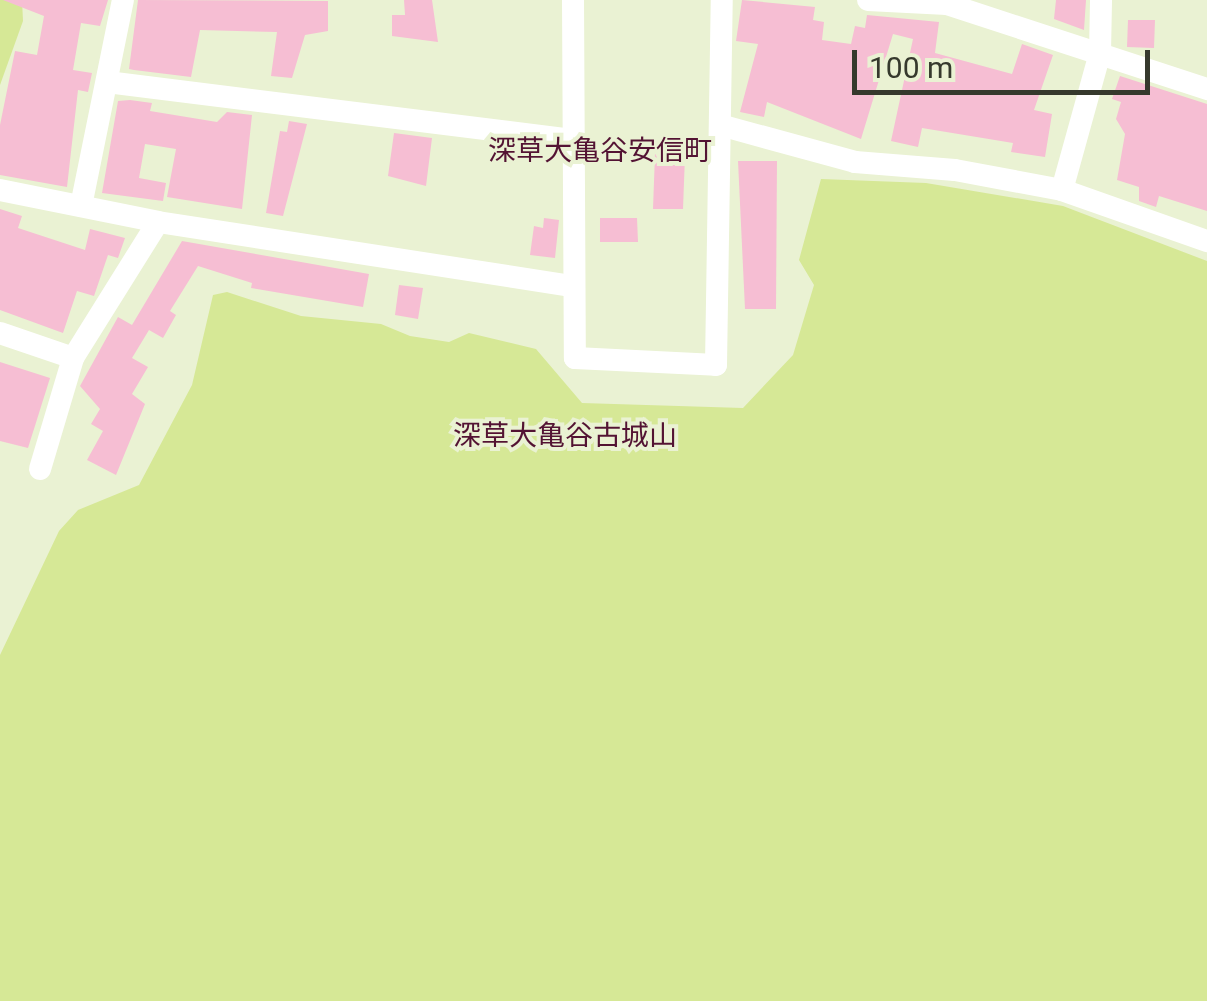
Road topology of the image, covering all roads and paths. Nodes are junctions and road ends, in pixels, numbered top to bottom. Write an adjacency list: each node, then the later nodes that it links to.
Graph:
1 (123, 0): 8 (street)
2 (574, 0): 11 (street)
3 (722, 0): 10 (street)
4 (868, 0): 6 (street)
5 (1101, 0): 7 (street)
6 (947, 2): 7 (street)
7 (1100, 53): 9 (street); 13 (street)
8 (107, 82): 11 (street); 14 (street)
9 (1207, 88)
10 (720, 125): 13 (street); 17 (street)
11 (572, 140): 17 (street)
12 (0, 190): 14 (street)
13 (1062, 190): 16 (street)
14 (81, 206): 15 (street)
15 (158, 222): 17 (street); 19 (street)
16 (1207, 241)
17 (572, 286)
18 (0, 333): 19 (street)
19 (73, 358): 20 (street)
20 (40, 470)

